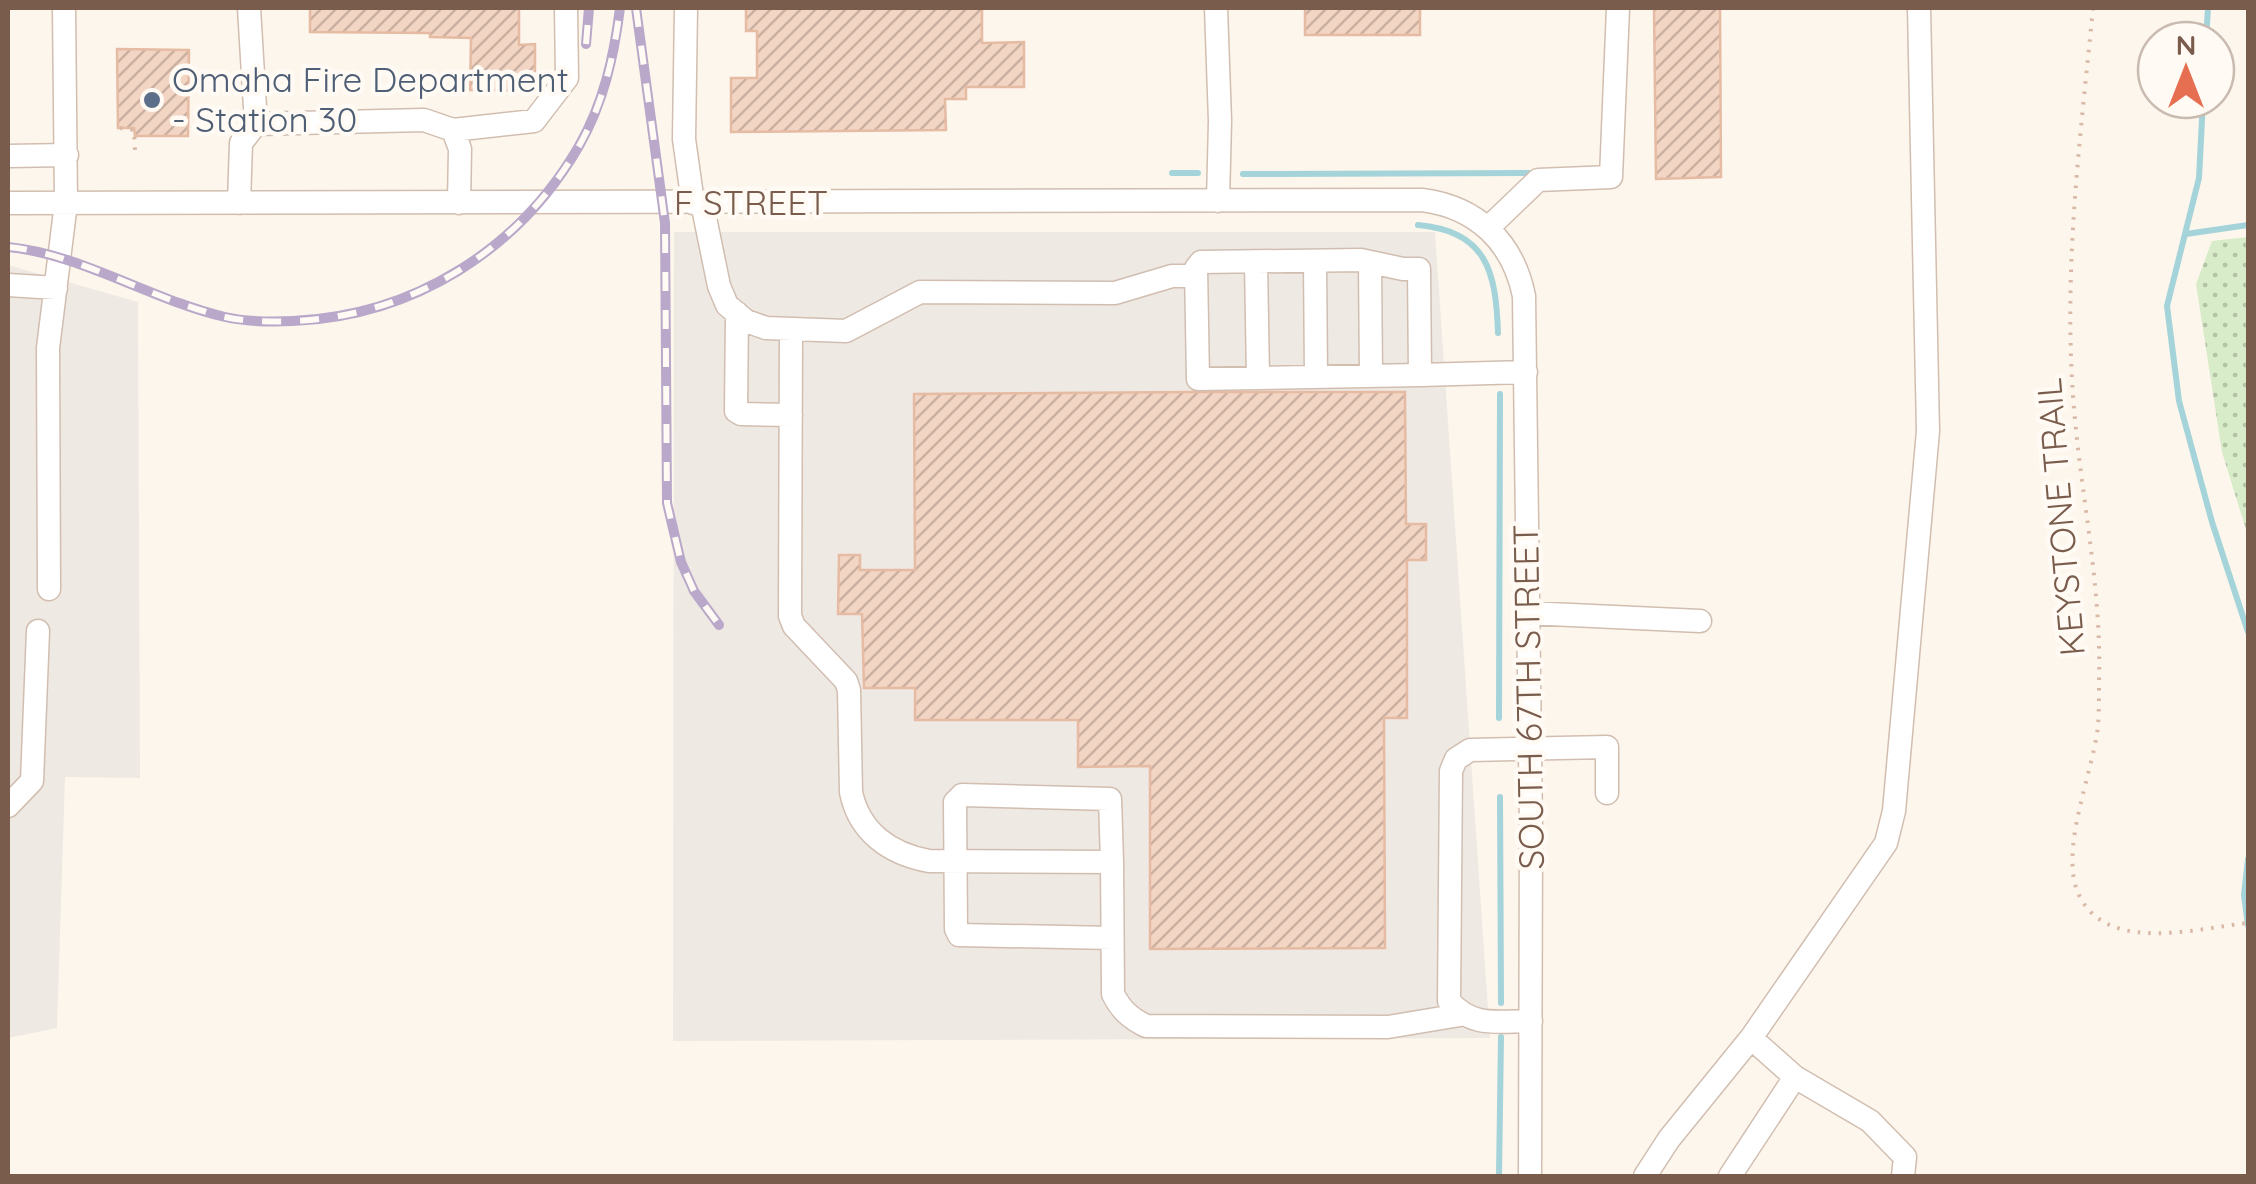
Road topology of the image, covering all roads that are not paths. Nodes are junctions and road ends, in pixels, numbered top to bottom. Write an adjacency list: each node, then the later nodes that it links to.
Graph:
1 (64, 8): 10 (street)
2 (249, 8): 8 (street)
3 (566, 8): 9 (street)
4 (686, 8): 17 (street)
5 (1216, 8): 12 (street)
6 (1618, 8): 18 (street)
7 (1919, 8): 45 (street)
8 (256, 124): 9 (street); 15 (street)
9 (453, 130): 16 (street)
10 (66, 155): 11 (street); 14 (street)
11 (8, 156)
12 (1218, 201): 17 (street, F STREET); 18 (street, F STREET)
13 (8, 202): 14 (street, F STREET)
14 (66, 203): 15 (street, F STREET); 24 (street)
15 (239, 203): 16 (street, F STREET)
16 (459, 203): 17 (street, F STREET)
17 (697, 203): 25 (street)
18 (1489, 227): 27 (street, SOUTH 67TH STREET)
19 (1315, 261): 20 (street); 21 (street); 30 (street)
20 (1256, 262): 22 (street); 31 (street)
21 (1370, 262): 28 (street); 29 (street)
22 (1196, 276): 26 (street); 31 (street)
23 (8, 285): 24 (street)
24 (56, 288): 33 (street)
25 (737, 312): 26 (street); 32 (street)
26 (792, 330): 32 (street)
27 (1526, 372): 28 (street); 34 (street, SOUTH 67TH STREET)
28 (1420, 375): 29 (street)
29 (1371, 376): 30 (street)
30 (1316, 377): 31 (street)
31 (1258, 378)
32 (792, 415): 40 (street)
33 (49, 588)
34 (1528, 613): 35 (street); 37 (street, SOUTH 67TH STREET)
35 (1700, 621)
36 (38, 631): 39 (street)
37 (1530, 748): 38 (street); 43 (street); 44 (street, SOUTH 67TH STREET)
38 (1608, 793)
39 (8, 806)
40 (956, 862): 41 (street); 41 (street); 42 (street)
41 (1112, 862): 42 (street)
42 (1112, 938): 43 (street)
43 (1460, 1014): 44 (street)
44 (1530, 1021): 47 (street, SOUTH 67TH STREET)
45 (1751, 1038): 46 (street); 48 (street)
46 (1794, 1076): 49 (street); 50 (street)
47 (1530, 1176)
48 (1645, 1176)
49 (1730, 1176)
50 (1903, 1176)

